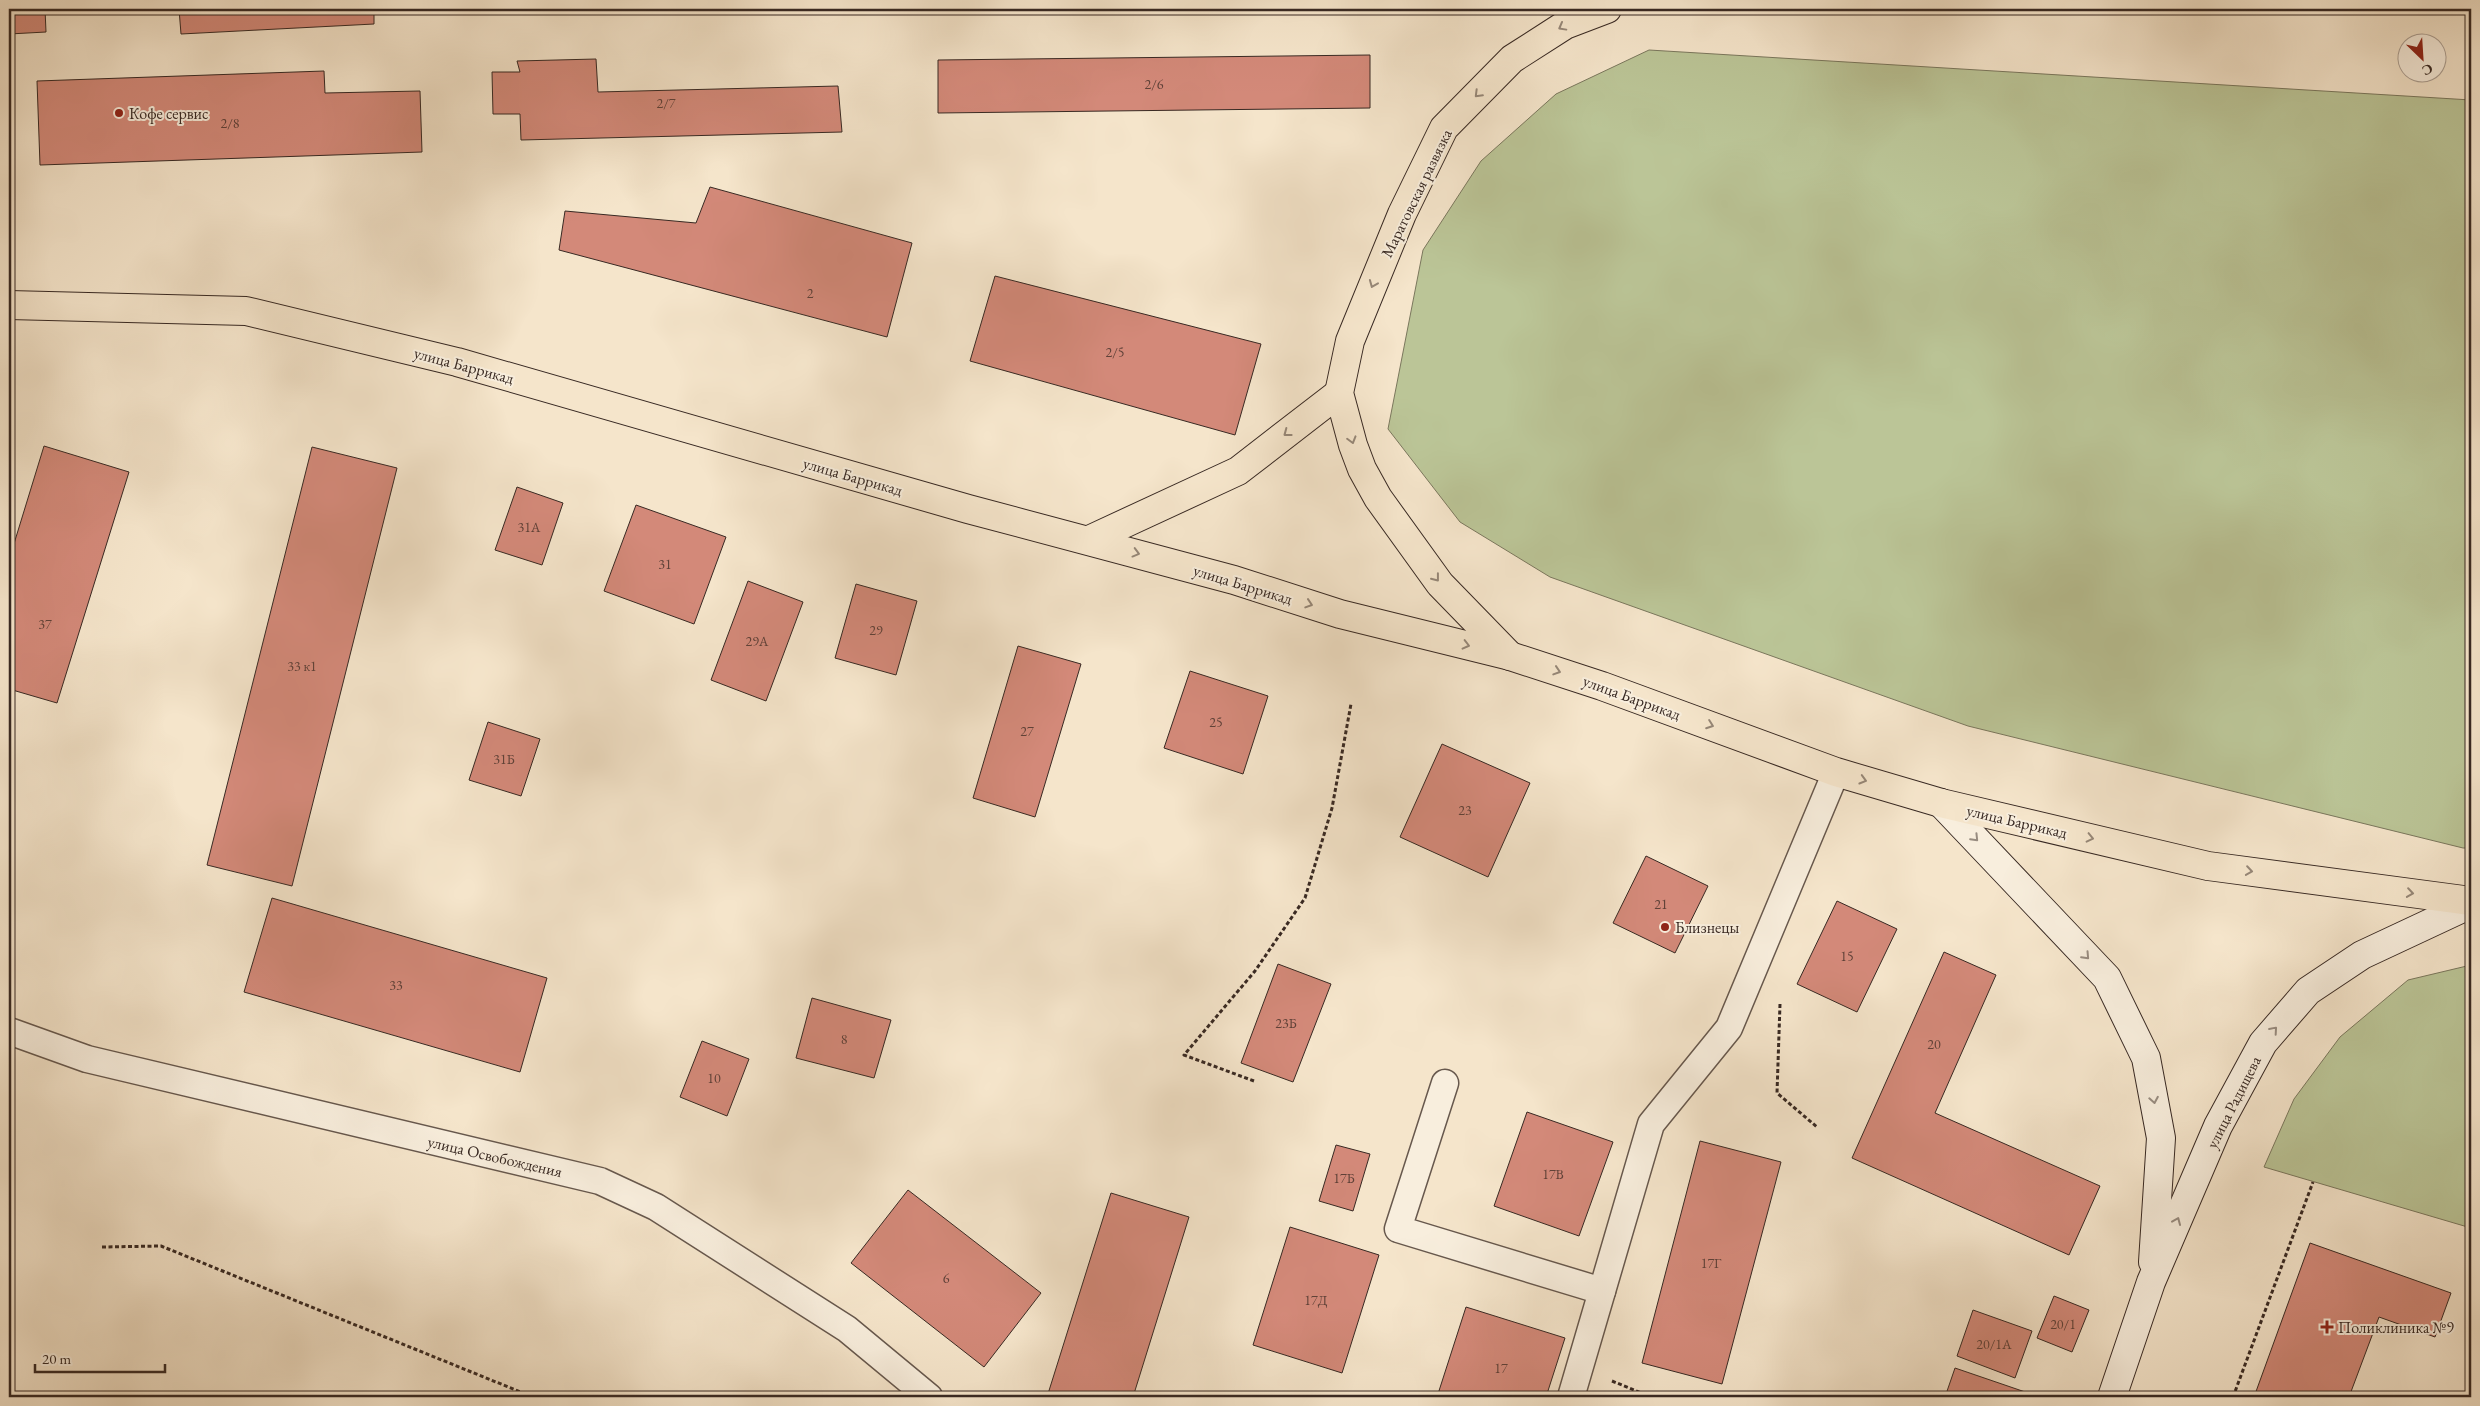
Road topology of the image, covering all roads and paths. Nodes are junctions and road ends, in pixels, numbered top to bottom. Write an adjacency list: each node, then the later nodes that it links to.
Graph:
1 (1607, 9): 3 (main road, Маратовская развязка, one-way to 3)
2 (9, 305): 4 (main road, улица Баррикад)
3 (1339, 393): 4 (main road, one-way to 4); 5 (main road, one-way to 5)
4 (1089, 540): 5 (main road, улица Баррикад, one-way to 5)
5 (1510, 656): 7 (main road, улица Баррикад, one-way to 7)
6 (1351, 704): 12 (path)
7 (1836, 772): 8 (main road, улица Баррикад, one-way to 8); 18 (lane)
8 (1941, 803): 9 (main road, улица Баррикад, one-way to 9); 17 (main road, one-way to 17)
9 (2471, 902): 17 (main road, улица Радищева, one-way to 9)
10 (1780, 997): 14 (path)
11 (9, 1031): 20 (lane, улица Освобождения)
12 (1254, 1080)
13 (1445, 1083): 18 (lane)
14 (1817, 1127)
15 (2313, 1182): 23 (path)
16 (102, 1247): 19 (path)
17 (2151, 1282): 22 (main road, улица Радищева)
18 (1602, 1291): 21 (lane)
19 (533, 1397)
20 (929, 1397)
21 (1571, 1397)
22 (2112, 1397)
23 (2233, 1397)

